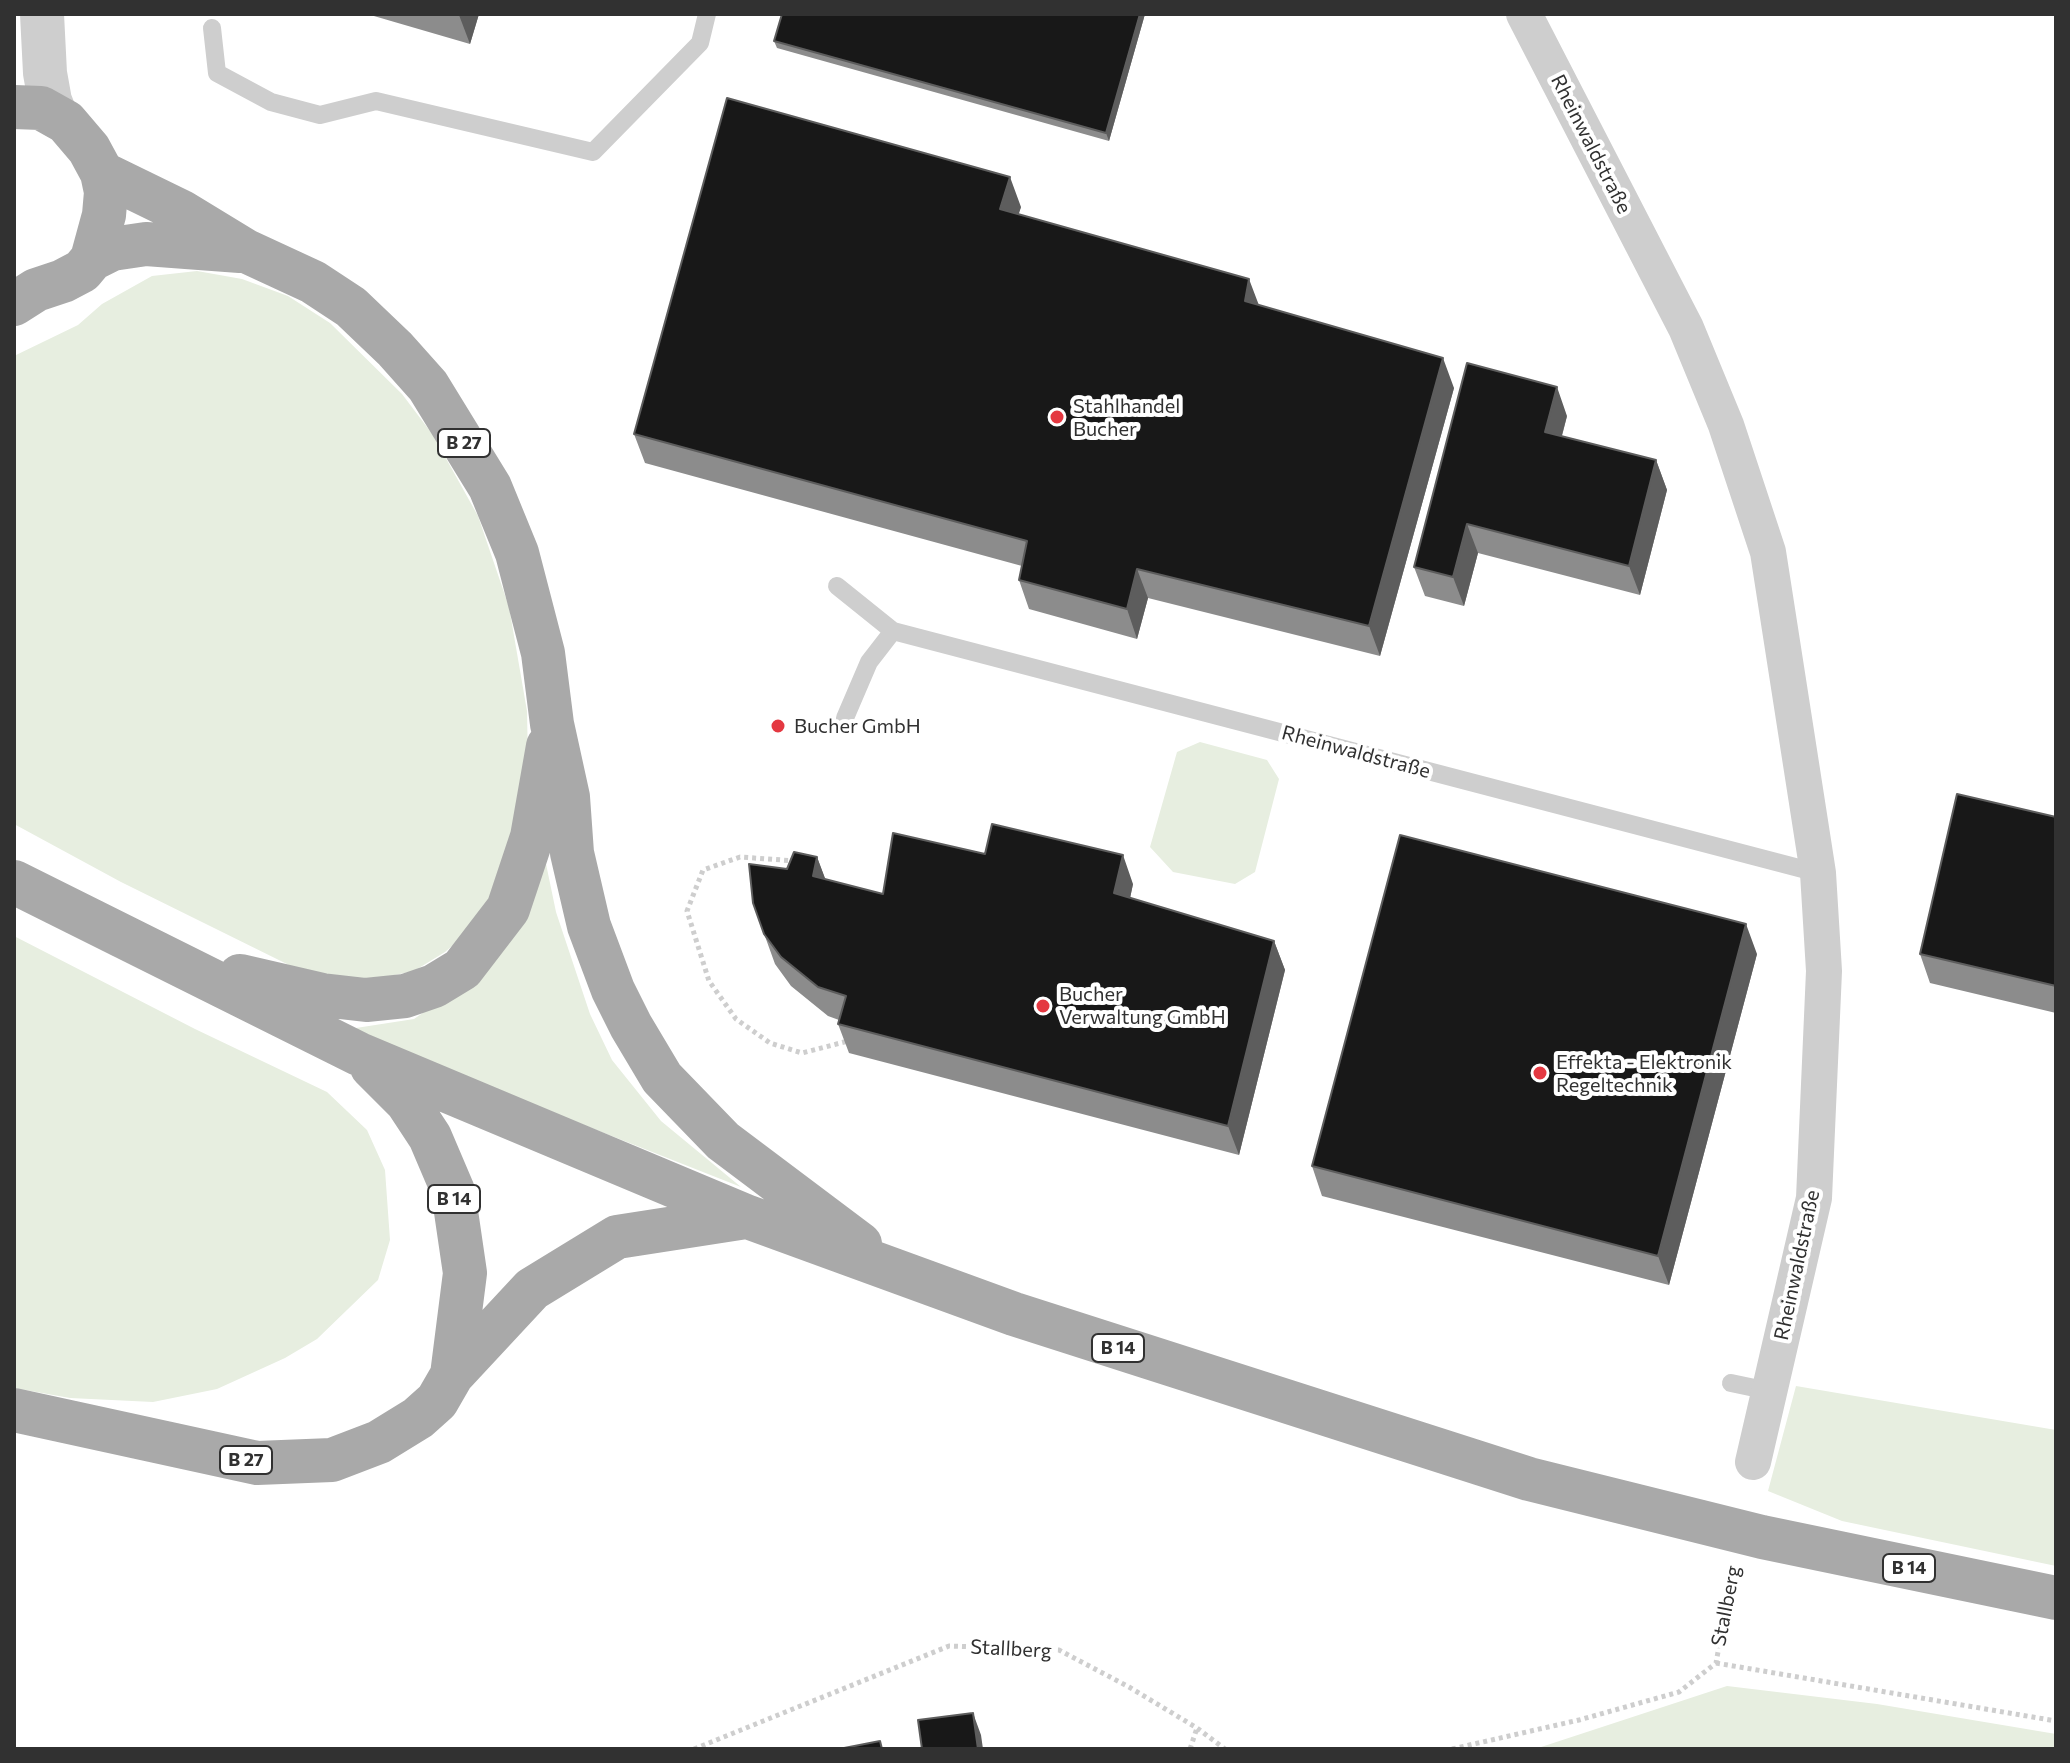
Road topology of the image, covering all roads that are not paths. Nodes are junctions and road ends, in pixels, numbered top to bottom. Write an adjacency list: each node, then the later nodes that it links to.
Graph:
1 (19, 14): 5 (street)
2 (42, 14): 8 (street)
3 (707, 14): 6 (lane)
4 (1524, 14): 17 (street, Rheinwaldstraße)
5 (14, 26)
6 (212, 28)
7 (14, 107): 8 (main road)
8 (56, 116): 9 (main road)
9 (102, 173): 10 (main road); 11 (main road)
10 (246, 251): 11 (main road, B 27); 16 (main road, B 27)
11 (92, 259): 12 (main road)
12 (21, 295)
13 (837, 586): 14 (lane)
14 (893, 631): 15 (lane); 17 (lane, Rheinwaldstraße)
15 (845, 718)
16 (552, 724): 19 (main road, B 27); 22 (main road)
17 (1818, 873): 25 (street, Rheinwaldstraße)
18 (14, 882): 19 (main road, B 14)
19 (149, 951): 20 (main road, B 14)
20 (359, 1054): 21 (main road, B 14); 23 (main road, B 14)
21 (748, 1217): 22 (main road, B 14); 23 (main road, B 14)
22 (894, 1270): 28 (main road, B 14)
23 (452, 1375): 26 (main road, B 27)
24 (1731, 1383): 25 (lane)
25 (1769, 1391): 27 (street, Rheinwaldstraße)
26 (14, 1410)
27 (1753, 1462)
28 (2056, 1598)

